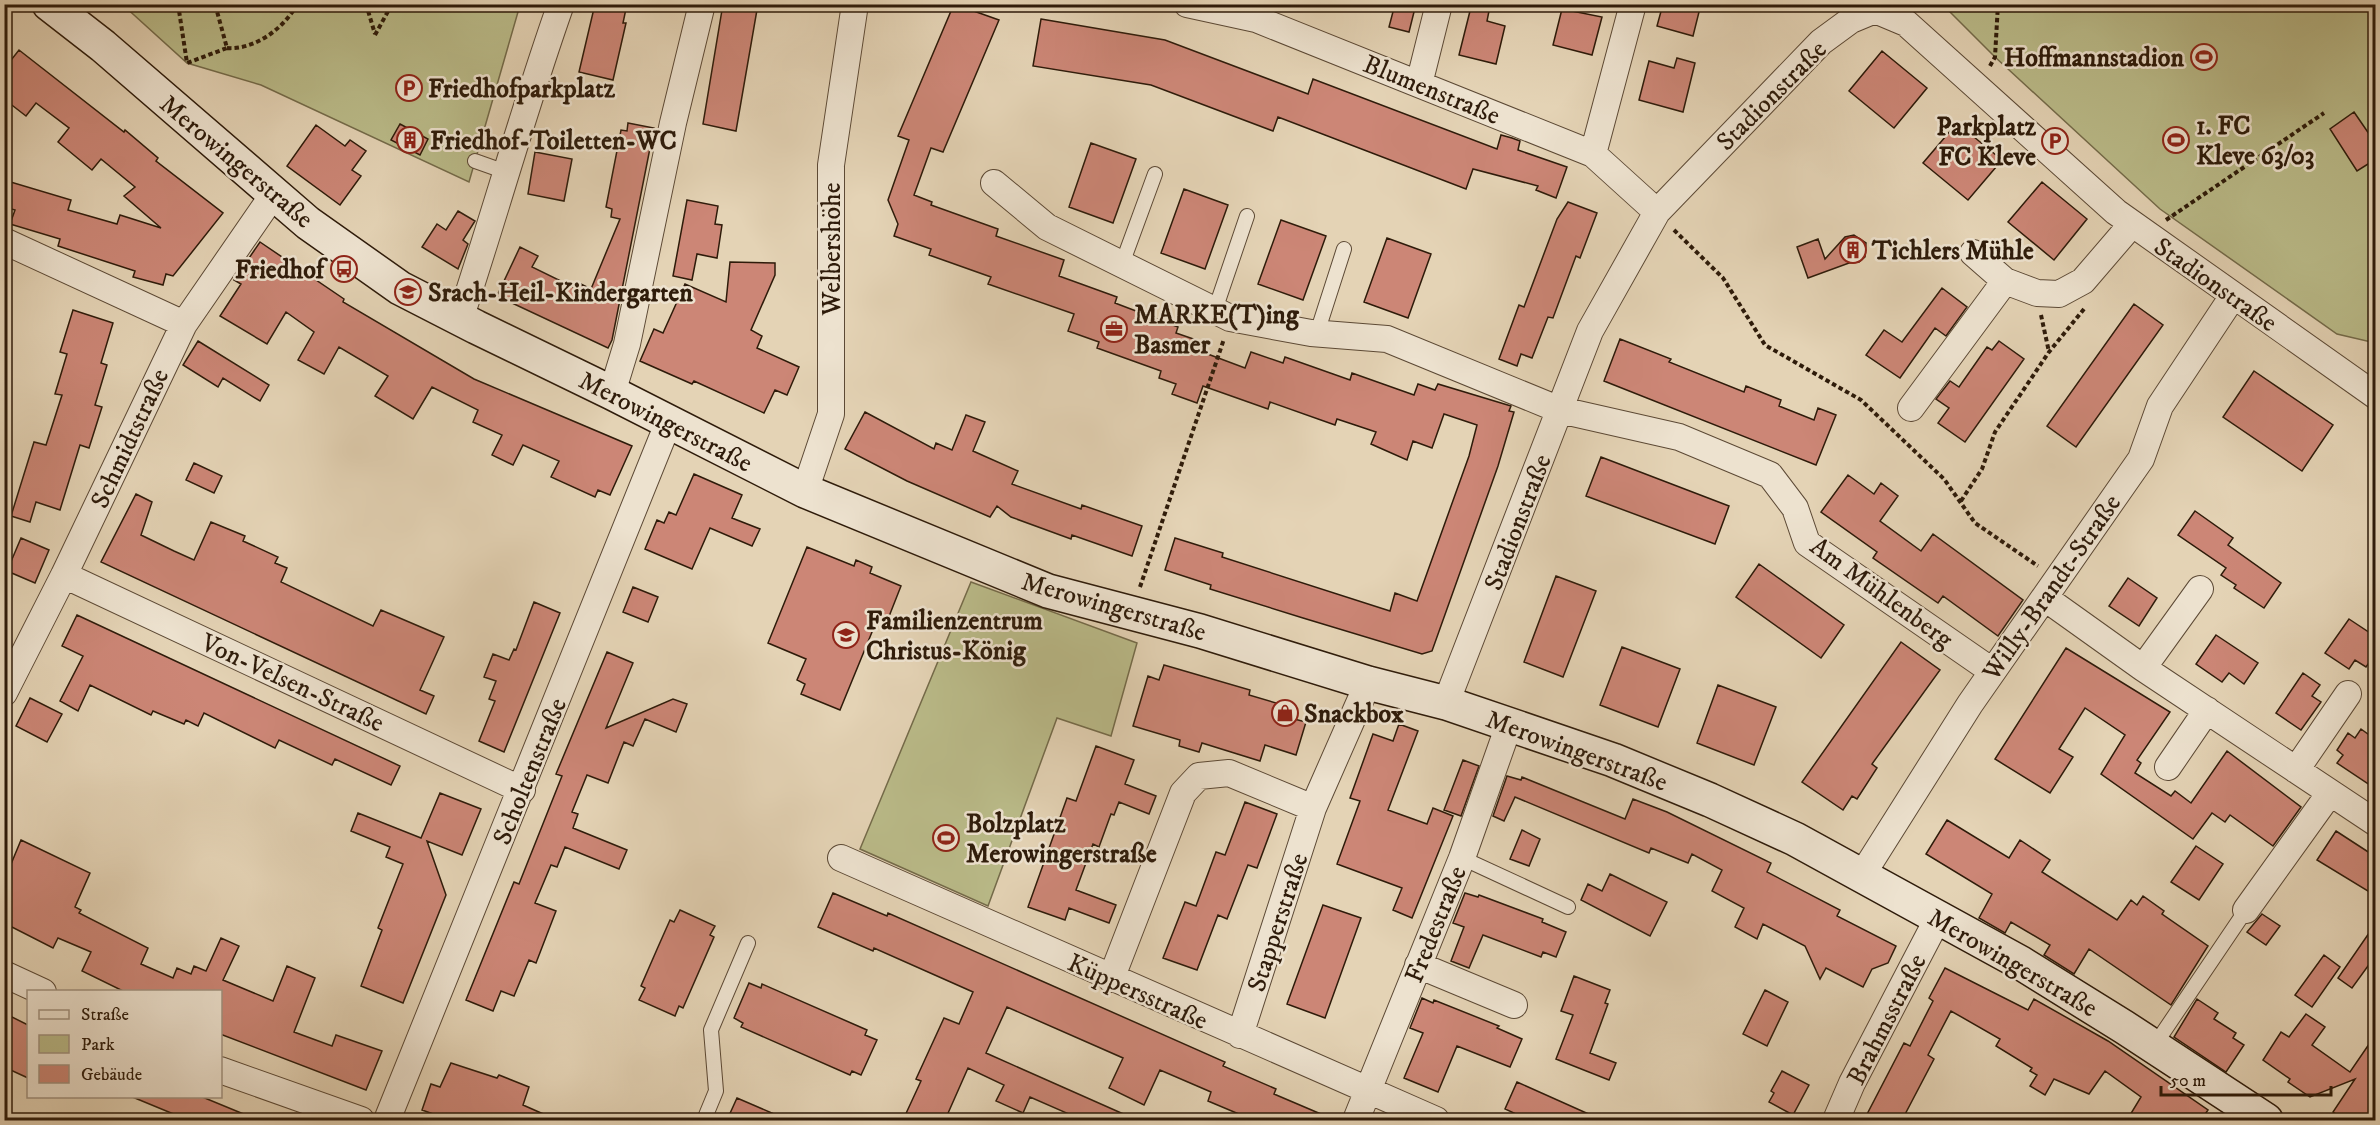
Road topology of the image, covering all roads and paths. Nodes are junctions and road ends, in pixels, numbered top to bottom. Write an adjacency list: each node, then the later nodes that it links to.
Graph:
1 (49, 4): 24 (street, Merowingerstraße)
2 (178, 4): 15 (path)
3 (215, 4): 15 (path)
4 (297, 4): 15 (path)
5 (366, 4): 6 (path)
6 (393, 4)
7 (561, 4): 21 (street)
8 (702, 4): 41 (street)
9 (855, 4): 46 (street, Welbershöhe)
10 (1187, 4): 14 (street, Blumenstraße)
11 (1439, 4): 16 (street)
12 (1633, 4): 19 (street)
13 (1998, 4): 17 (path)
14 (1258, 12): 16 (street, Blumenstraße)
15 (227, 48)
16 (1419, 84): 19 (street, Blumenstraße)
17 (1977, 88): 25 (street, Stadionstraße); 27 (street, Stadionstraße)
18 (2324, 113): 27 (path)
19 (1593, 154): 25 (street, Blumenstraße)
20 (476, 161): 21 (lane)
21 (506, 172): 37 (street)
22 (1155, 174): 31 (lane)
23 (994, 183): 31 (street, Am Mühlenberg)
24 (273, 195): 37 (street, Merowingerstraße); 38 (street, Schmidtstraße)
25 (1657, 212): 44 (street, Stadionstraße); 47 (path)
26 (1247, 216): 36 (lane)
27 (2139, 229): 33 (street); 34 (street, Stadionstraße)
28 (4, 241): 38 (street)
29 (1344, 249): 39 (lane)
30 (1973, 253): 32 (street)
31 (1122, 264): 36 (street, Am Mühlenberg)
32 (2005, 281): 33 (street); 43 (street)
33 (2037, 293): 40 (path)
34 (2233, 296): 42 (street, Stadionstraße); 49 (street, Willy-Brandt-Straße)
35 (2086, 307): 40 (path)
36 (1222, 314): 39 (street, Am Mühlenberg); 51 (path)
37 (460, 319): 41 (street, Merowingerstraße)
38 (184, 324): 48 (street, Schmidtstraße)
39 (1317, 333): 44 (street, Am Mühlenberg)
40 (2049, 352): 47 (path)
41 (612, 393): 45 (street, Merowingerstraße)
42 (2376, 396)
43 (1911, 408)
44 (1560, 410): 53 (street, Am Mühlenberg); 57 (street, Stadionstraße)
45 (669, 421): 46 (street, Merowingerstraße); 62 (street, Scholtenstraße)
46 (805, 491): 51 (street, Merowingerstraße)
47 (1960, 501): 49 (path)
48 (64, 575): 54 (street, Schmidtstraße); 62 (street, Von-Velsen-Straße)
49 (2052, 589): 52 (street); 53 (street, Willy-Brandt-Straße)
50 (2200, 589): 52 (street)
51 (1131, 613): 55 (street, Merowingerstraße)
52 (2144, 668): 58 (street)
53 (1992, 671): 68 (street, Willy-Brandt-Straße)
54 (7, 682)
55 (1368, 683): 57 (street, Merowingerstraße); 64 (street, Stapperstraße)
56 (2348, 694): 61 (street)
57 (1446, 703): 59 (street, Merowingerstraße)
58 (2207, 711): 60 (street); 61 (street)
59 (1509, 725): 67 (street, Fredestraße); 68 (street, Merowingerstraße)
60 (2168, 767)
61 (2296, 770): 63 (street)
62 (522, 789): 83 (street, Scholtenstraße)
63 (2330, 793): 65 (street); 70 (street)
64 (1313, 808): 75 (street); 78 (street, Stapperstraße)
65 (2376, 823)
66 (841, 858): 75 (street, Küppersstraße)
67 (1462, 858): 69 (lane); 73 (street, Fredestraße)
68 (1862, 875): 71 (street, Merowingerstraße)
69 (1568, 907)
70 (2246, 910): 79 (lane)
71 (1938, 918): 79 (street, Merowingerstraße); 87 (street, Brahmsstraße)
72 (747, 943): 84 (lane)
73 (1418, 965): 77 (street); 81 (street, Fredestraße)
74 (4, 974): 76 (street)
75 (1111, 979): 78 (street, Küppersstraße)
76 (39, 990)
77 (1514, 1005)
78 (1240, 1035): 81 (street, Küppersstraße)
79 (2154, 1046): 88 (street, Merowingerstraße)
80 (222, 1071): 82 (street)
81 (1368, 1090): 85 (street, Fredestraße); 86 (street, Küppersstraße)
82 (361, 1120)
83 (387, 1120)
84 (704, 1120)
85 (1356, 1120)
86 (1436, 1120)
87 (1836, 1120)
88 (2266, 1120)

